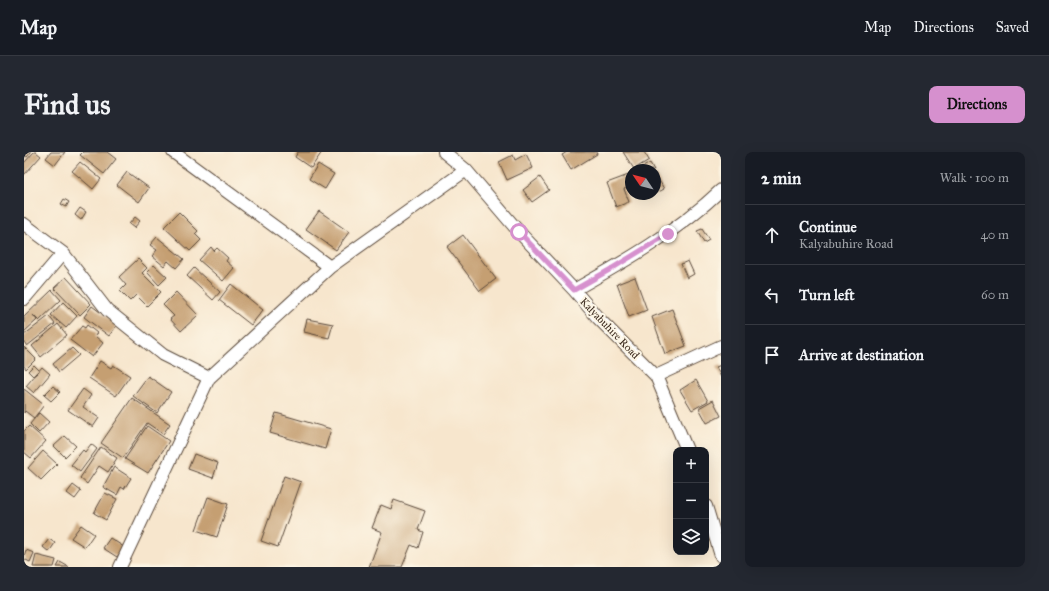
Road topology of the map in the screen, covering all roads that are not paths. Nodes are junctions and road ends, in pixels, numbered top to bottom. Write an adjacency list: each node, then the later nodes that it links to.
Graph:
1 (173, 152): 7 (street)
2 (444, 152): 3 (street, Kalyabuhire Road)
3 (466, 170): 7 (street); 8 (street, Kalyabuhire Road)
4 (721, 190): 8 (street)
5 (24, 224): 6 (street)
6 (63, 253): 9 (street); 12 (street)
7 (330, 267): 12 (street)
8 (574, 290): 11 (street, Kalyabuhire Road)
9 (24, 299)
10 (721, 346): 11 (street)
11 (656, 376): 13 (street, Kalyabuhire Road)
12 (210, 378): 16 (street)
13 (686, 447)
14 (709, 516): 15 (street)
15 (721, 556)
16 (120, 567)

